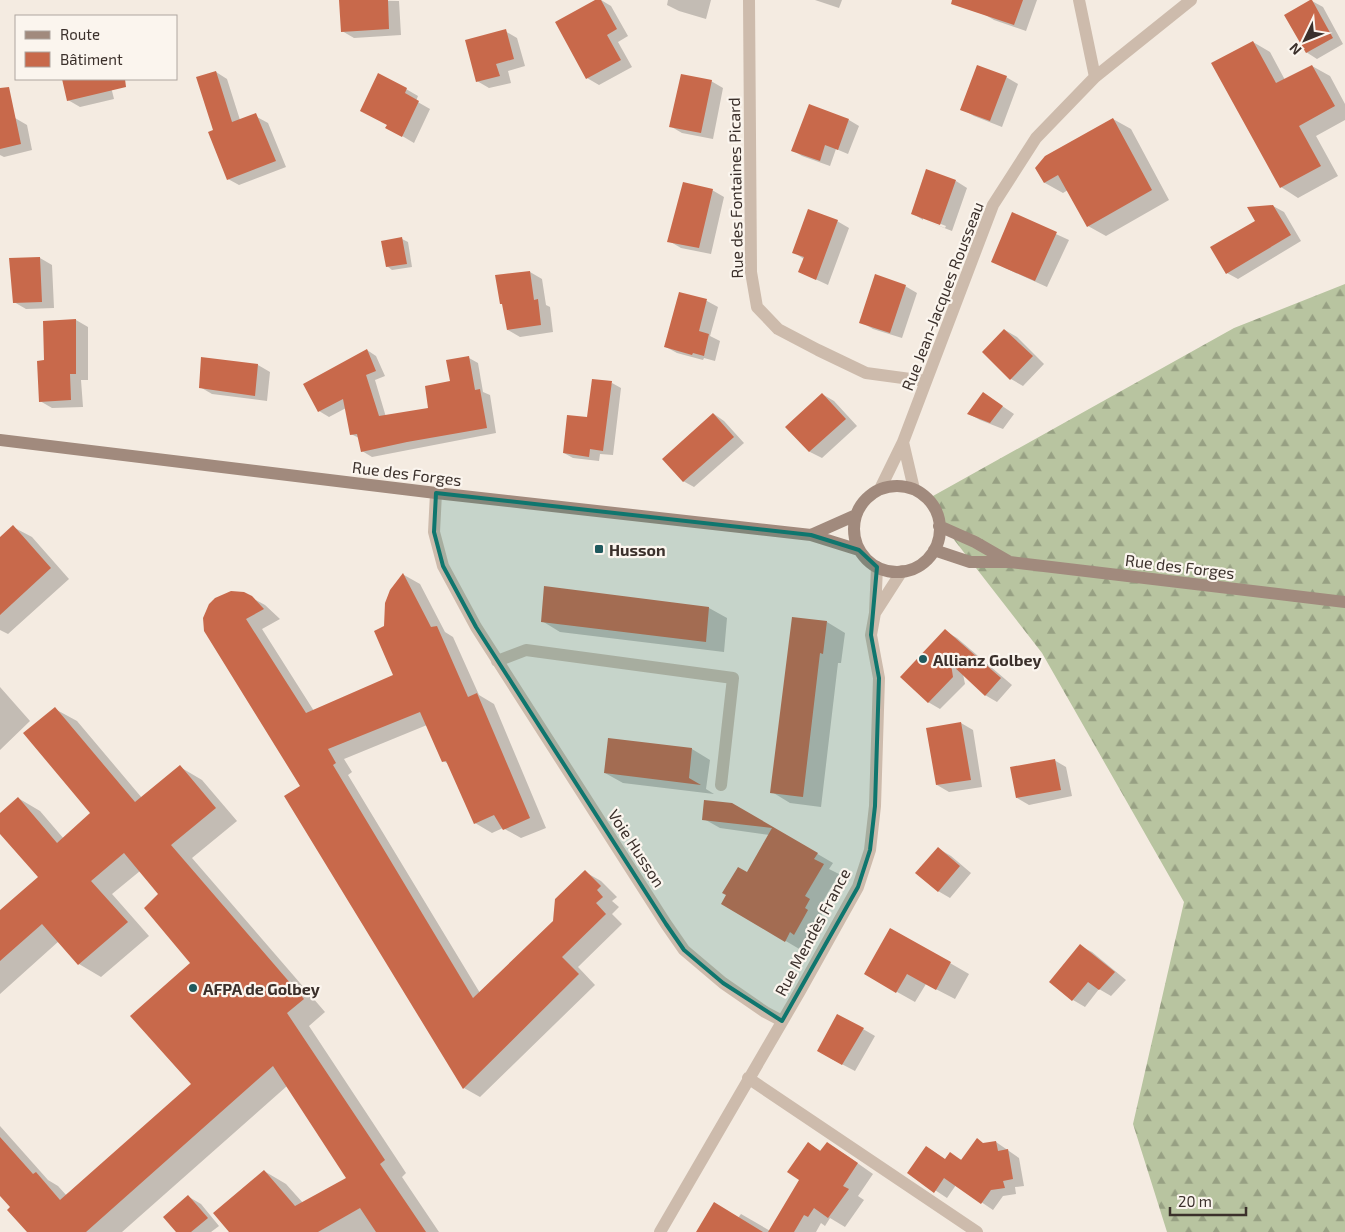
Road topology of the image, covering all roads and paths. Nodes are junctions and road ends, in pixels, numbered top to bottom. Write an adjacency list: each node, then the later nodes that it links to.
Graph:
1 (749, 0): 5 (street, Rue des Fontaines Picard)
2 (1079, 0): 4 (street)
3 (1191, 0): 4 (street, Rue Jean-Jacques Rousseau)
4 (1095, 77): 5 (street, Rue Jean-Jacques Rousseau)
5 (925, 381): 7 (street, Rue Jean-Jacques Rousseau)
6 (0, 440): 10 (main road, Rue des Forges)
7 (903, 442): 8 (street, Rue Jean-Jacques Rousseau); 9 (street)
8 (880, 489): 9 (main road); 11 (main road)
9 (914, 489): 12 (main road)
10 (436, 493): 13 (main road, Rue des Forges); 21 (street, Voie Husson)
11 (856, 515): 13 (main road); 14 (main road)
12 (939, 526): 15 (main road); 16 (main road, Rue des Forges)
13 (811, 535): 14 (main road, Rue des Forges)
14 (859, 550): 17 (main road)
15 (934, 550): 16 (main road, Rue des Forges); 18 (main road)
16 (1010, 562): 19 (main road, Rue des Forges)
17 (877, 567): 18 (main road); 20 (street, Rue Mendès France)
18 (902, 571): 20 (street, Rue Mendès France)
19 (1345, 602)
20 (875, 612): 23 (street, Rue Mendès France)
21 (497, 661): 22 (street); 23 (street, Voie Husson)
22 (721, 785)
23 (782, 1020): 24 (street, Rue Mendès France)
24 (748, 1078): 25 (street, Rue Mendès France); 26 (street)
25 (660, 1232)
26 (977, 1232)

